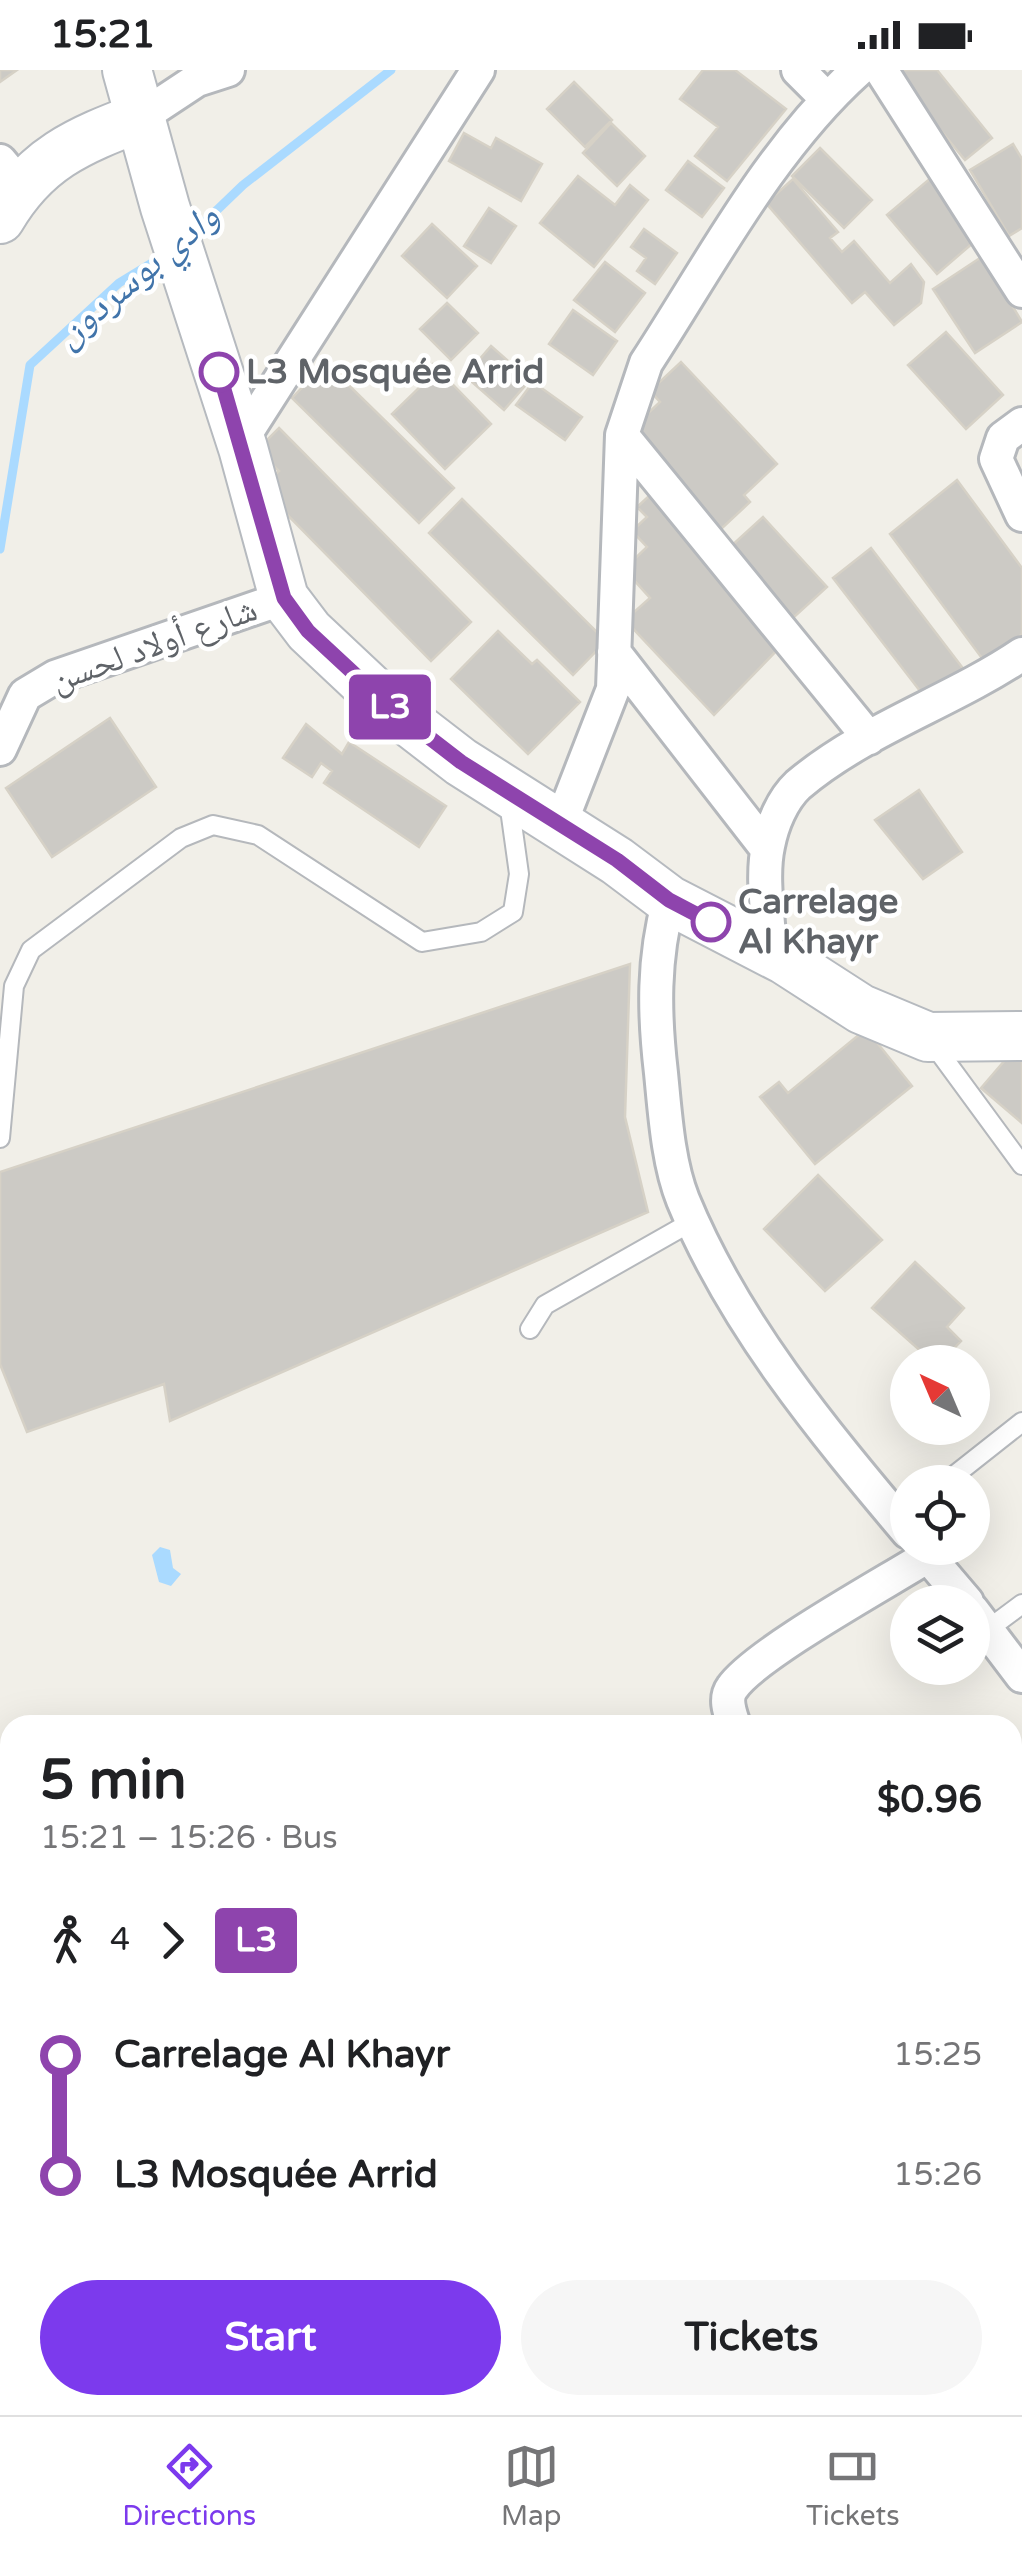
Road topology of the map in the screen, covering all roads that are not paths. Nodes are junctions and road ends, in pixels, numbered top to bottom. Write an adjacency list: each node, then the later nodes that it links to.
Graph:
1 (127, 70): 8 (street)
2 (228, 70): 8 (street)
3 (478, 70): 13 (street)
4 (798, 70): 7 (street)
5 (858, 70): 7 (street)
6 (880, 70): 10 (street)
7 (826, 98): 12 (street)
8 (140, 118): 9 (street); 13 (street)
9 (7, 188)
10 (1022, 291)
11 (1022, 424): 14 (street)
12 (622, 435): 16 (street); 18 (street)
13 (241, 441): 15 (street)
14 (1022, 515)
15 (284, 598): 19 (street, شارع أولاد لحسن); 20 (street)
16 (614, 652): 21 (street); 22 (street)
17 (1022, 654): 18 (street)
18 (869, 738): 22 (street)
19 (0, 749)
20 (508, 792): 21 (street); 27 (lane)
21 (560, 825): 23 (street)
22 (767, 849): 24 (street)
23 (669, 900): 24 (street); 29 (street)
24 (770, 953): 26 (street)
25 (1022, 1036): 26 (street)
26 (928, 1037): 28 (lane)
27 (0, 1138)
28 (1022, 1165)
29 (694, 1221): 30 (lane); 33 (street)
30 (530, 1330)
31 (1022, 1422): 32 (lane)
32 (968, 1465)
33 (890, 1508)
34 (890, 1552): 41 (street)
35 (937, 1565): 36 (street)
36 (952, 1585)
37 (1022, 1604): 38 (lane)
38 (990, 1616)
39 (990, 1633): 40 (street)
40 (1022, 1676)
41 (731, 1715)

